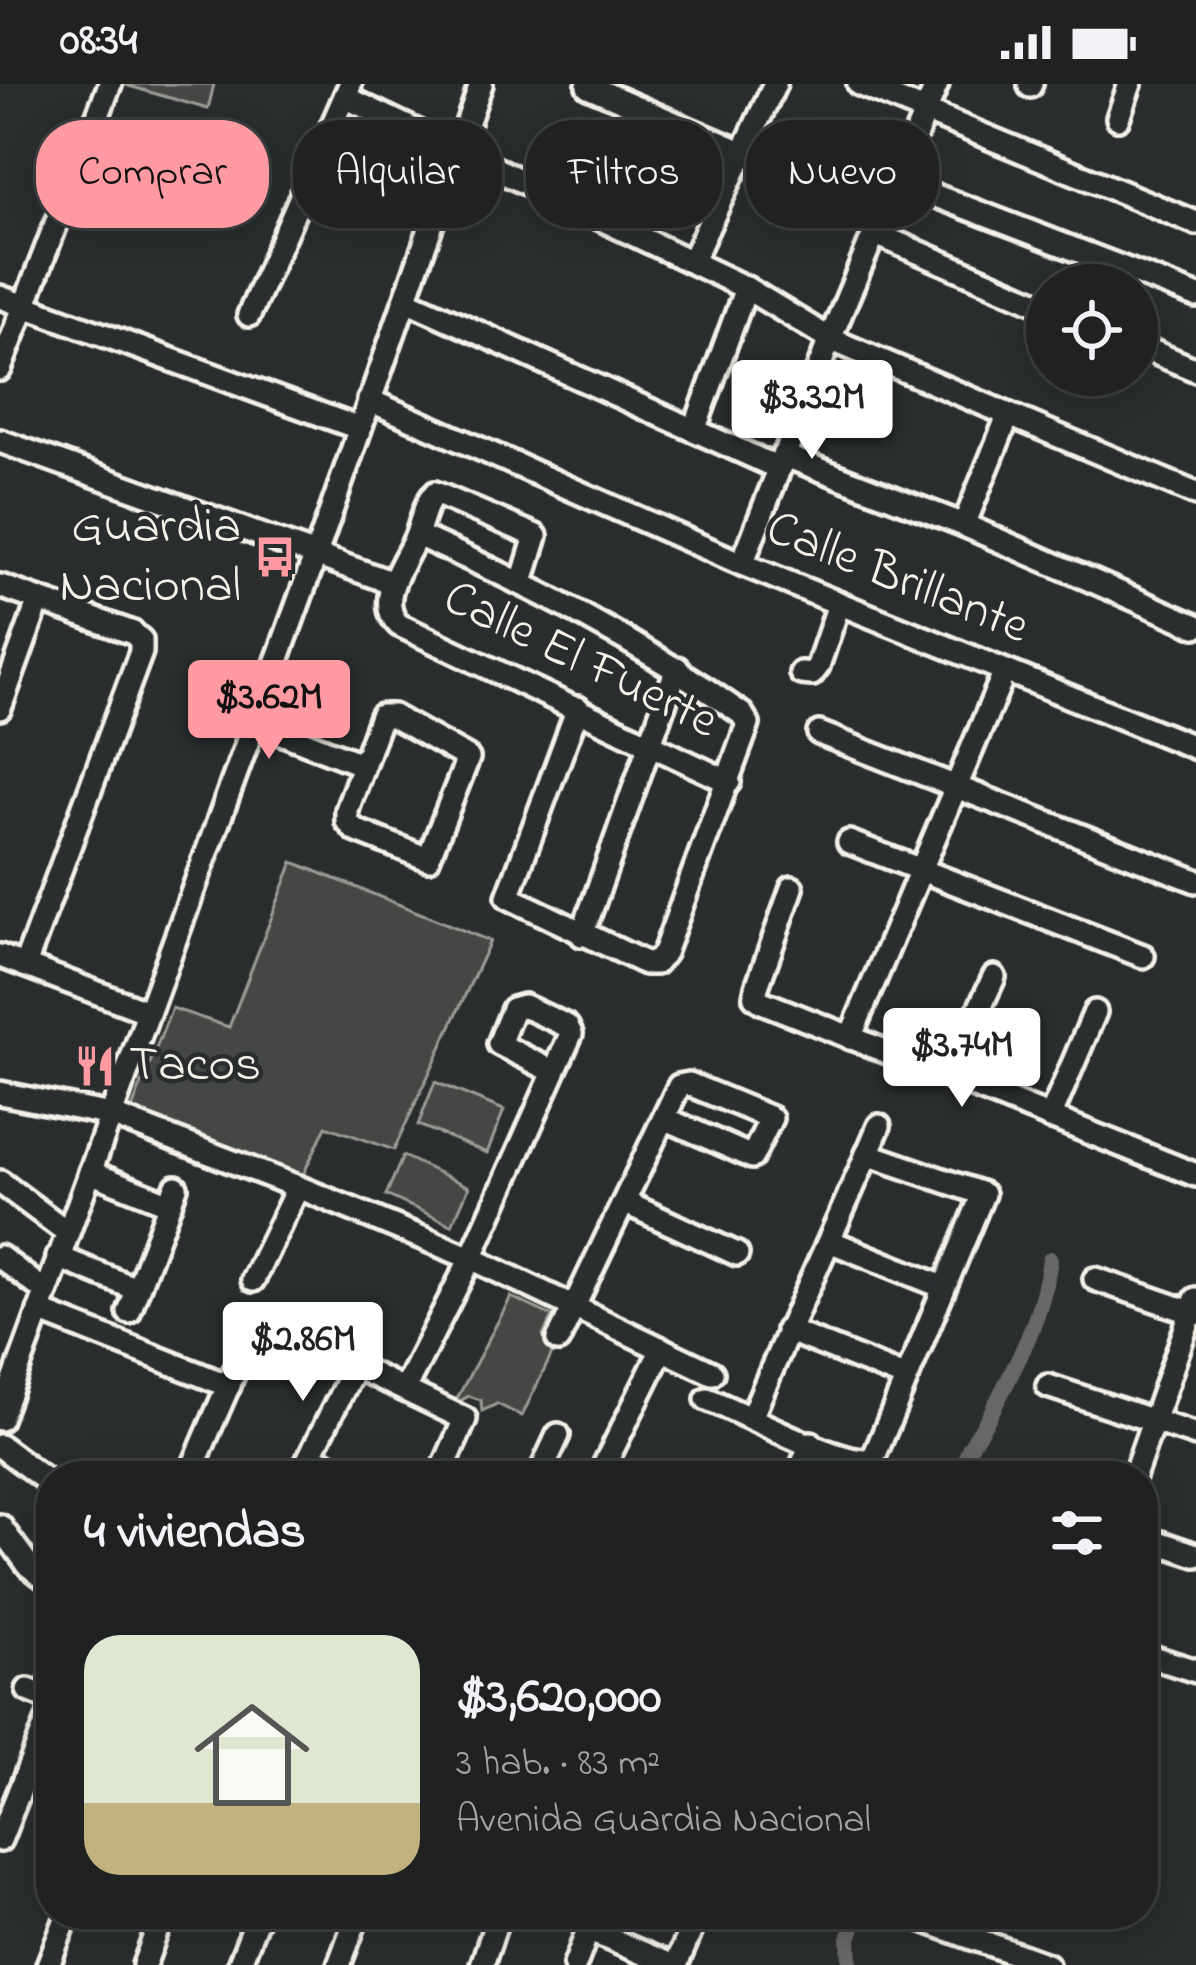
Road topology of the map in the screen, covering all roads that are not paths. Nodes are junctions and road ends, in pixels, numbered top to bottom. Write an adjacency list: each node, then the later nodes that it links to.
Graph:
1 (110, 84): 28 (street)
2 (481, 84): 12 (street)
3 (775, 84): 14 (street)
4 (859, 84): 9 (street)
5 (937, 84): 9 (street)
6 (1130, 84): 10 (street)
7 (588, 86): 14 (street)
8 (348, 91): 11 (street); 29 (street)
9 (923, 113): 13 (street); 18 (street)
10 (1118, 118)
11 (404, 120)
12 (469, 120)
13 (920, 120)
14 (743, 154): 15 (street); 22 (street)
15 (746, 156)
16 (502, 170): 22 (street)
17 (939, 197): 24 (street)
18 (1196, 223)
19 (431, 228): 27 (street)
20 (878, 228): 30 (street)
21 (888, 228): 26 (street)
22 (692, 262): 23 (street)
23 (746, 288): 30 (street); 37 (street)
24 (1196, 296)
25 (0, 297): 28 (street)
26 (1026, 297)
27 (406, 300): 34 (street); 37 (street)
28 (24, 305): 32 (street); 36 (street)
29 (249, 315)
30 (830, 339): 35 (street); 39 (street)
31 (1158, 354): 33 (street)
32 (0, 369)
33 (1196, 370)
34 (369, 400): 36 (street); 44 (street, Calle Brillante)
35 (1008, 416): 40 (street); 41 (street)
36 (358, 428): 43 (street)
37 (694, 428): 39 (street)
38 (0, 441): 43 (street)
39 (781, 462): 41 (street); 44 (street)
40 (1196, 494)
41 (964, 525): 50 (street)
42 (417, 535): 45 (street); 45 (street); 46 (street)
43 (316, 554): 46 (street); 56 (street)
44 (742, 564): 49 (street, Calle Brillante)
45 (522, 582): 51 (street)
46 (393, 583): 55 (street, Calle El Fuerte)
47 (0, 586): 48 (street)
48 (39, 600): 54 (street); 70 (street)
49 (839, 604): 52 (street); 53 (street, Calle Brillante)
50 (1196, 626)
51 (677, 668): 58 (street); 61 (street)
52 (801, 673)
53 (1004, 673): 59 (street, Calle Brillante); 62 (street)
54 (0, 708)
55 (578, 708): 58 (street, Calle El Fuerte); 67 (street)
56 (253, 722): 60 (street); 72 (street)
57 (819, 733): 62 (street)
58 (649, 742): 61 (street, Calle El Fuerte); 67 (street)
59 (1196, 748)
60 (363, 764): 60 (street)
61 (729, 782): 67 (street)
62 (957, 787): 64 (street); 65 (street)
63 (849, 842): 64 (street)
64 (921, 872): 69 (street); 74 (street)
65 (1196, 881)
66 (792, 887): 74 (street)
67 (582, 935)
68 (0, 956): 70 (street)
69 (1143, 956)
70 (25, 965): 72 (street)
71 (994, 977): 76 (street)
72 (148, 1012): 78 (street)
73 (1095, 1012): 80 (street)
74 (850, 1038): 76 (street)
75 (554, 1072): 75 (street); 93 (street)
76 (950, 1074): 80 (street)
77 (0, 1093): 78 (street)
78 (111, 1115): 83 (street); 86 (street)
79 (664, 1118): 79 (street); 87 (street)
80 (1050, 1118): 84 (street)
81 (879, 1126): 82 (street)
82 (867, 1154): 89 (street); 96 (street)
83 (90, 1172): 88 (street); 97 (street)
84 (1196, 1175)
85 (0, 1182): 88 (street)
86 (298, 1187): 93 (street); 95 (street)
87 (624, 1202): 90 (street); 99 (street)
88 (67, 1232): 92 (street)
89 (832, 1242): 96 (street); 102 (street)
90 (737, 1254)
91 (0, 1257): 98 (street)
92 (58, 1257): 97 (street); 98 (street)
93 (471, 1258): 99 (street); 110 (street)
94 (1095, 1279): 100 (street)
95 (253, 1280)
96 (944, 1287): 107 (street)
97 (136, 1289): 101 (street)
98 (43, 1302): 108 (street); 113 (street)
99 (573, 1308): 103 (street); 105 (street)
100 (1195, 1308): 114 (street)
101 (128, 1312)
102 (788, 1330): 107 (street); 112 (street)
103 (558, 1340)
104 (246, 1345): 108 (street)
105 (662, 1349): 106 (street); 123 (street)
106 (712, 1373)
107 (906, 1378): 127 (street)
108 (229, 1386): 119 (street)
109 (1048, 1386): 114 (street)
110 (406, 1388): 120 (street); 121 (street)
111 (707, 1399): 112 (street)
112 (752, 1416): 118 (street)
113 (0, 1419)
114 (1153, 1421): 116 (street); 128 (street)
115 (558, 1435): 122 (street)
116 (1196, 1435)
117 (0, 1446): 129 (street)
118 (821, 1448): 124 (street); 125 (street); 126 (street)
119 (196, 1461)
120 (308, 1461)
121 (447, 1461)
122 (546, 1461)
123 (606, 1461)
124 (810, 1461)
125 (821, 1461)
126 (858, 1461)
127 (870, 1461)
128 (1139, 1461)
129 (36, 1473)
130 (0, 1526): 134 (street)
131 (1158, 1542): 132 (street)
132 (1196, 1555)
133 (0, 1556): 134 (street)
134 (29, 1565): 135 (street)
135 (36, 1571)
136 (1196, 1646): 138 (street)
137 (1158, 1659): 138 (street)
138 (1192, 1670)
139 (28, 1690): 140 (street)
140 (36, 1693)
141 (36, 1750): 142 (street)
142 (0, 1840)
143 (62, 1929): 152 (street)
144 (157, 1929): 153 (street)
145 (253, 1929): 154 (street)
146 (353, 1929): 155 (street)
147 (494, 1929): 156 (street)
148 (588, 1929): 157 (street)
149 (604, 1929): 158 (street)
150 (691, 1929): 158 (street)
151 (947, 1929): 159 (street)
152 (48, 1965)
153 (144, 1965)
154 (239, 1965)
155 (340, 1965)
156 (482, 1965)
157 (575, 1965)
158 (673, 1965)
159 (1047, 1965)

